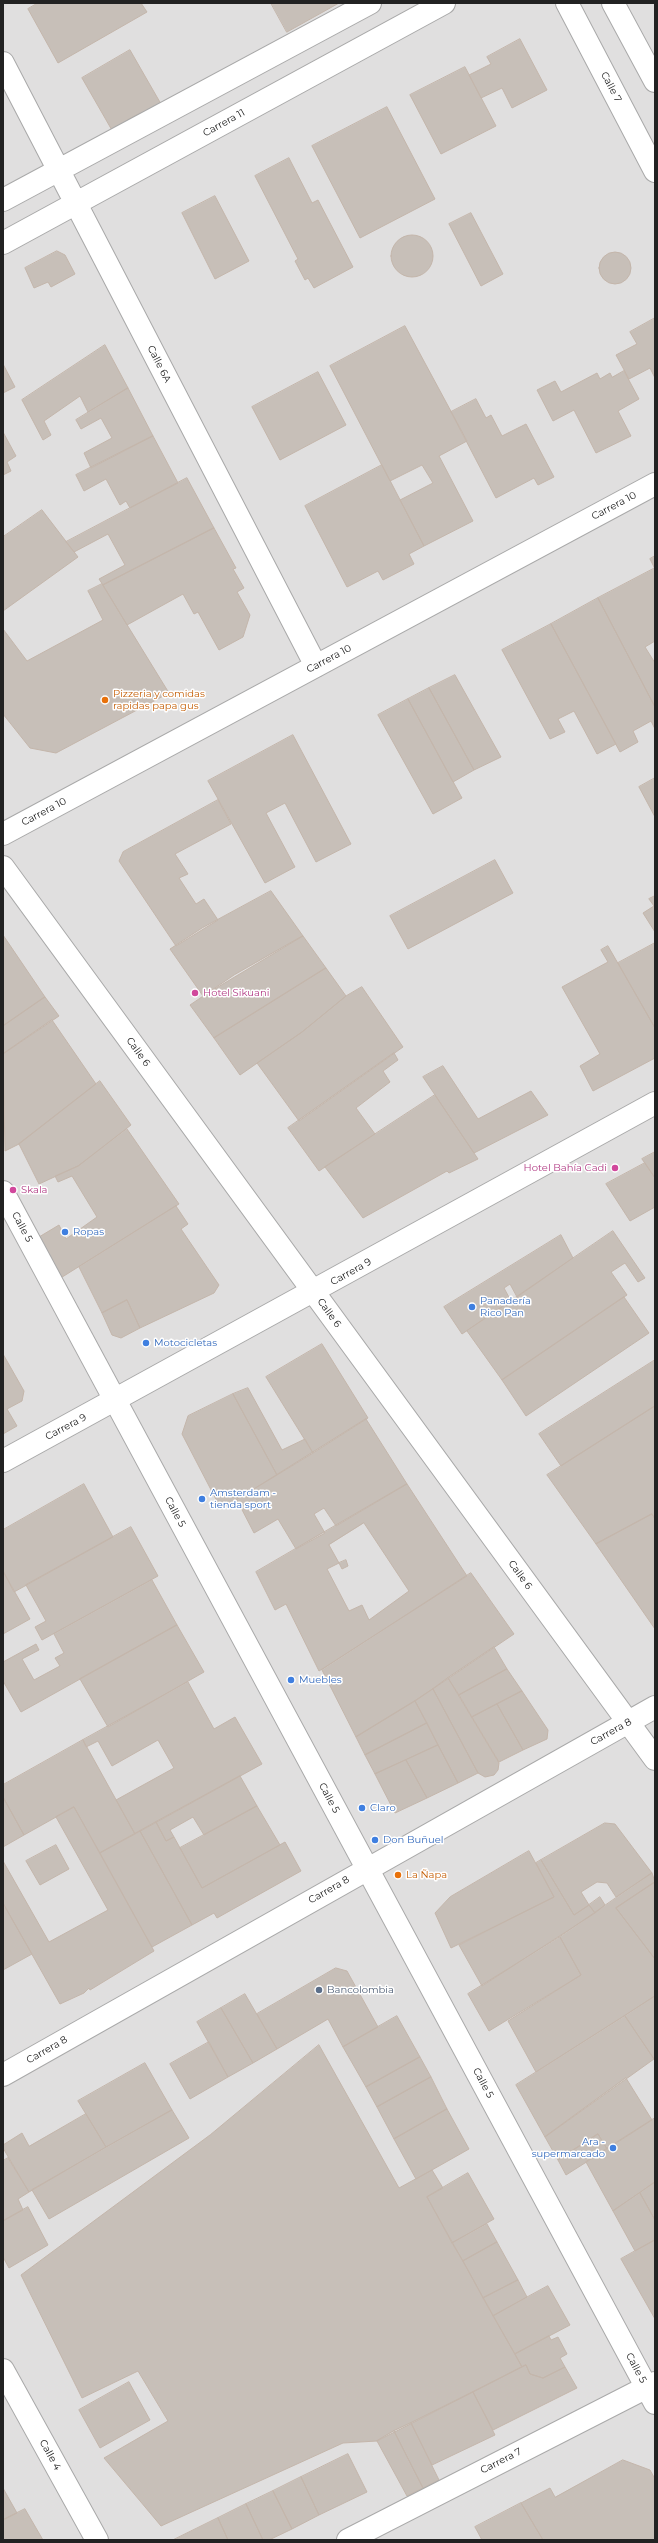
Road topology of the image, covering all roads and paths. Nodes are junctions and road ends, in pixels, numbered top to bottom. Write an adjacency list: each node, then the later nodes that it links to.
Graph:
1 (370, 3): 7 (street)
2 (444, 3): 10 (street, Carrera 11)
3 (566, 3): 8 (street, Calle 7)
4 (613, 3): 6 (street)
5 (3, 63): 7 (street, Calle 6A)
6 (655, 81)
7 (59, 170): 9 (street); 10 (street, Calle 6A)
8 (655, 170)
9 (3, 200)
10 (76, 203): 11 (street, Carrera 11); 13 (street, Calle 6A)
11 (3, 243)
12 (655, 484): 13 (street, Carrera 10)
13 (316, 666): 14 (street, Carrera 10)
14 (3, 834)
15 (3, 867): 18 (street, Calle 6)
16 (655, 1103): 18 (street, Carrera 9)
17 (3, 1192): 19 (street, Calle 5)
18 (314, 1293): 19 (street, Carrera 9); 22 (street, Calle 6)
19 (115, 1400): 20 (street, Carrera 9); 24 (street, Calle 5)
20 (3, 1461)
21 (655, 1707): 22 (street, Carrera 8)
22 (628, 1722): 23 (street, Calle 6); 24 (street, Carrera 8)
23 (655, 1759)
24 (367, 1869): 25 (street, Carrera 8); 27 (street, Calle 5)
25 (3, 2075)
26 (3, 2370): 28 (street, Calle 4)
27 (652, 2391): 29 (street, Carrera 7)
28 (96, 2540)
29 (348, 2540)

